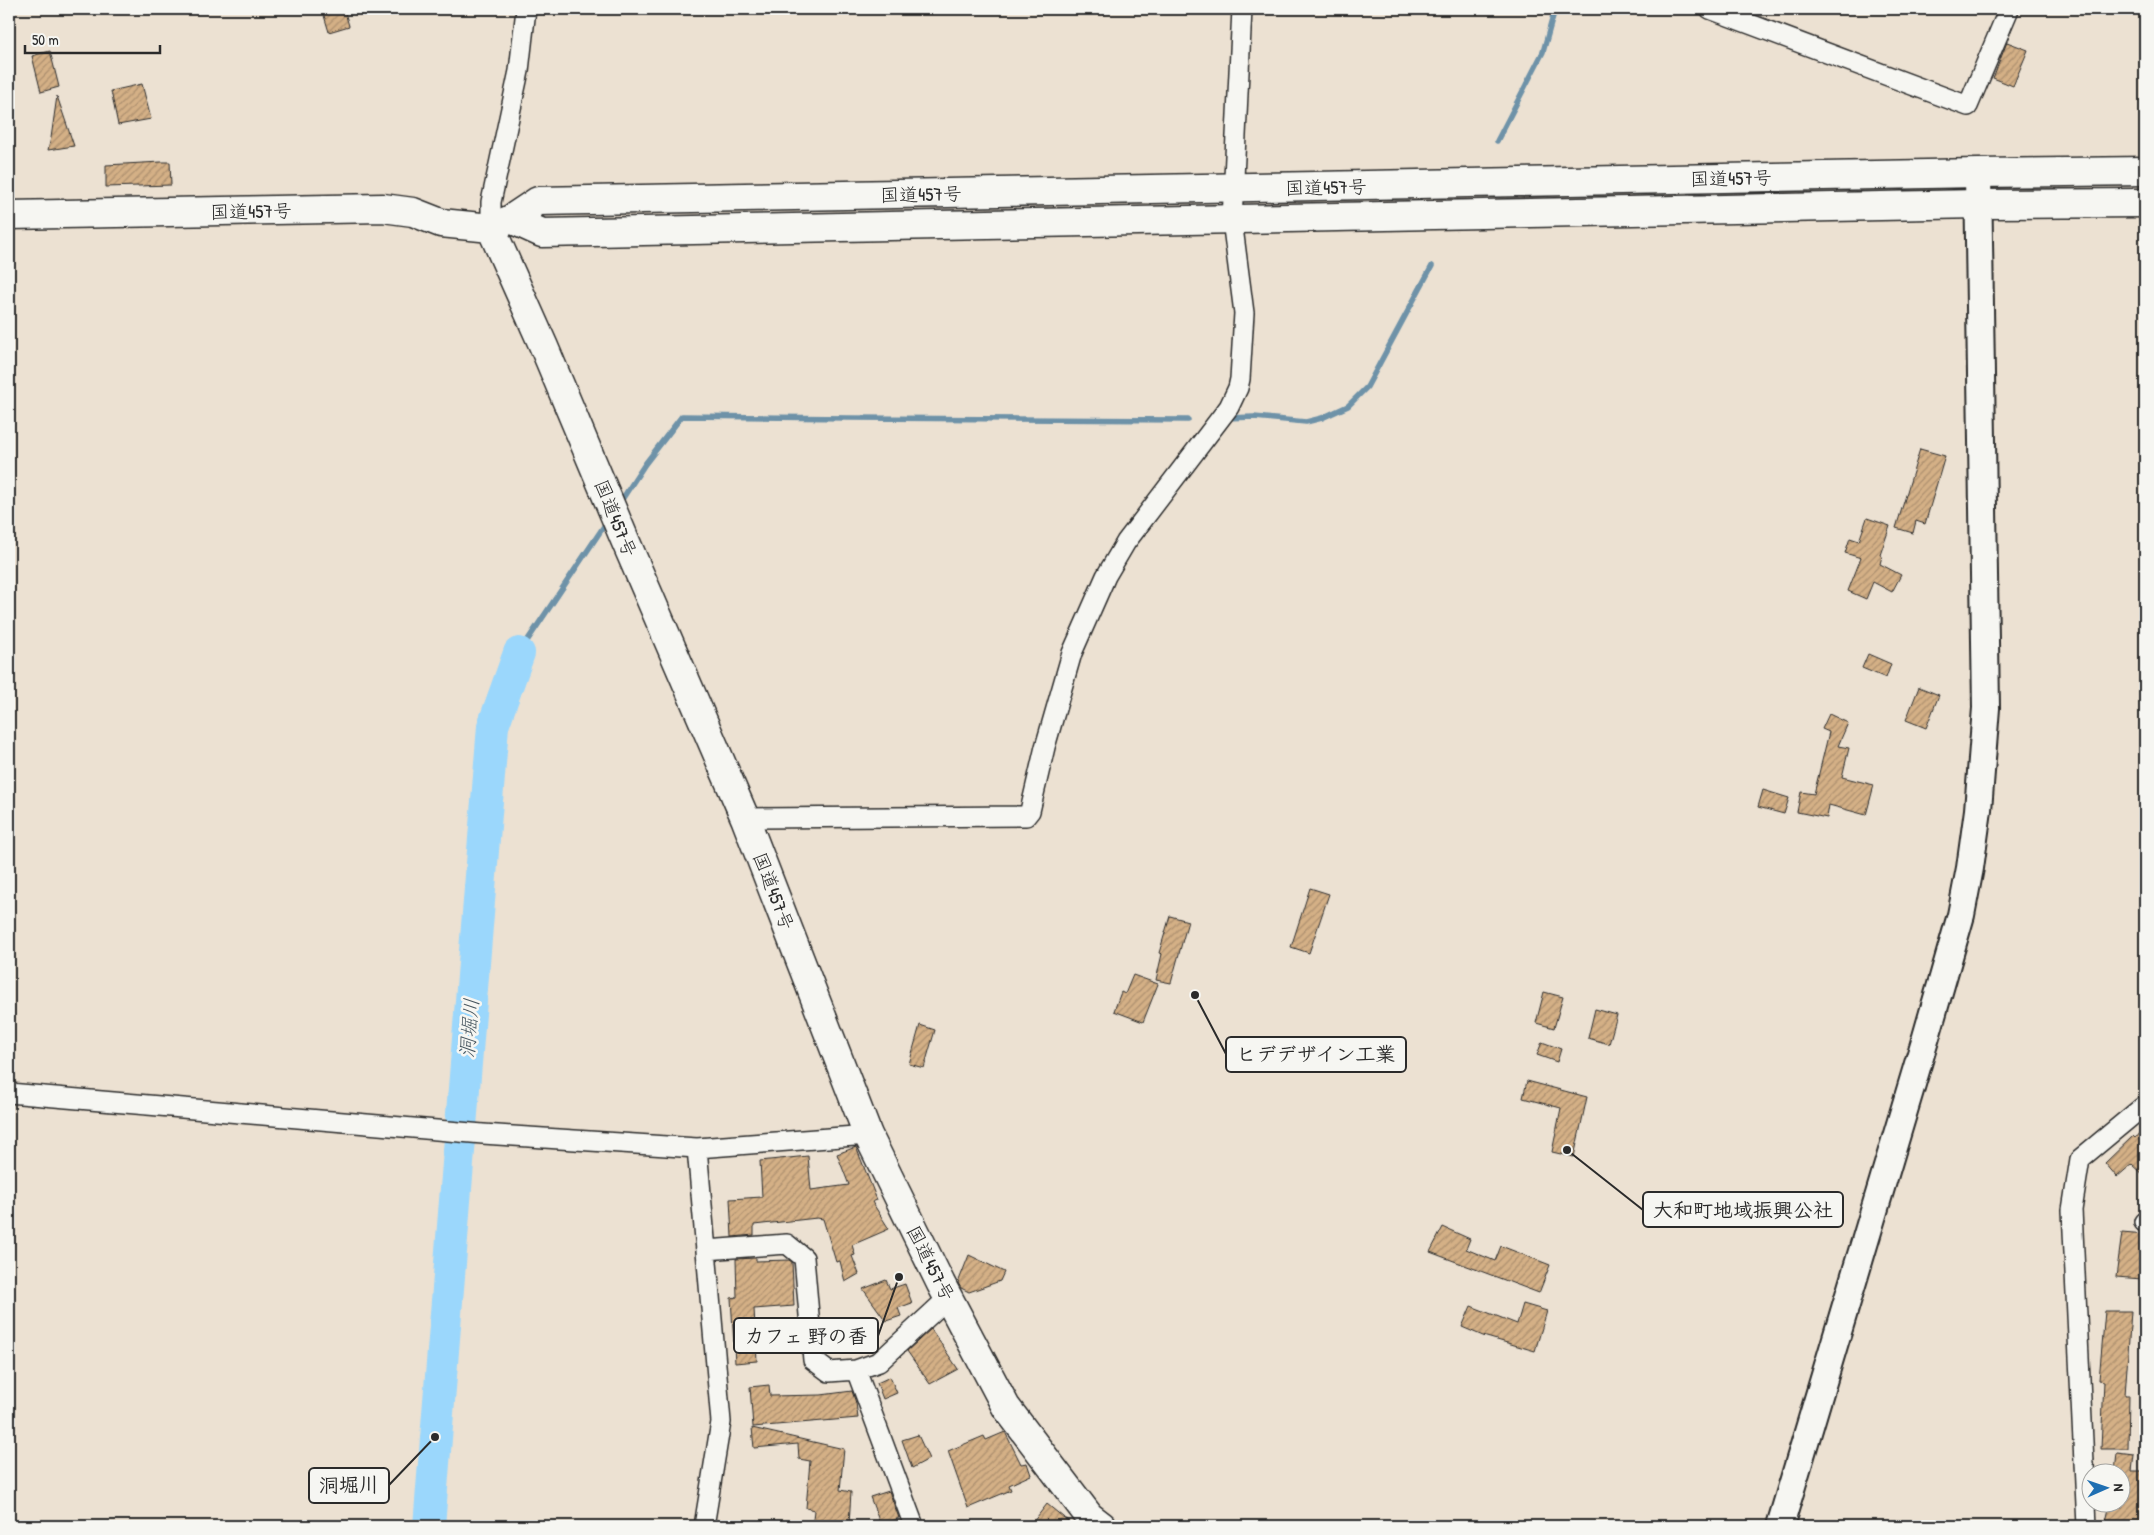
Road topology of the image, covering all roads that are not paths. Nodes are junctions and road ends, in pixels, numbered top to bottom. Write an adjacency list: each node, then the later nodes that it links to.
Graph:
1 (526, 9): 12 (street)
2 (1242, 9): 7 (street)
3 (1710, 9): 4 (street)
4 (2009, 9)
5 (2145, 171): 6 (highway, 国道457号)
6 (1978, 173): 7 (highway, 国道457号); 9 (street)
7 (1232, 189): 11 (street); 12 (highway, 国道457号)
8 (2145, 203): 9 (highway, 国道457号)
9 (1978, 204): 11 (highway, 国道457号); 24 (street)
10 (9, 216): 12 (highway, 国道457号)
11 (1232, 220): 12 (highway, 国道457号); 13 (street)
12 (501, 223): 13 (highway, 国道457号)
13 (746, 818): 16 (highway, 国道457号)
14 (9, 1094): 17 (street)
15 (2145, 1105): 25 (street)
16 (868, 1135): 17 (street); 19 (highway, 国道457号)
17 (697, 1148): 18 (street)
18 (706, 1250): 20 (street); 21 (street)
19 (948, 1298): 20 (street); 23 (highway, 国道457号)
20 (856, 1370): 22 (street)
21 (704, 1526)
22 (914, 1526)
23 (1102, 1526)
24 (1780, 1526)
25 (2086, 1526)

